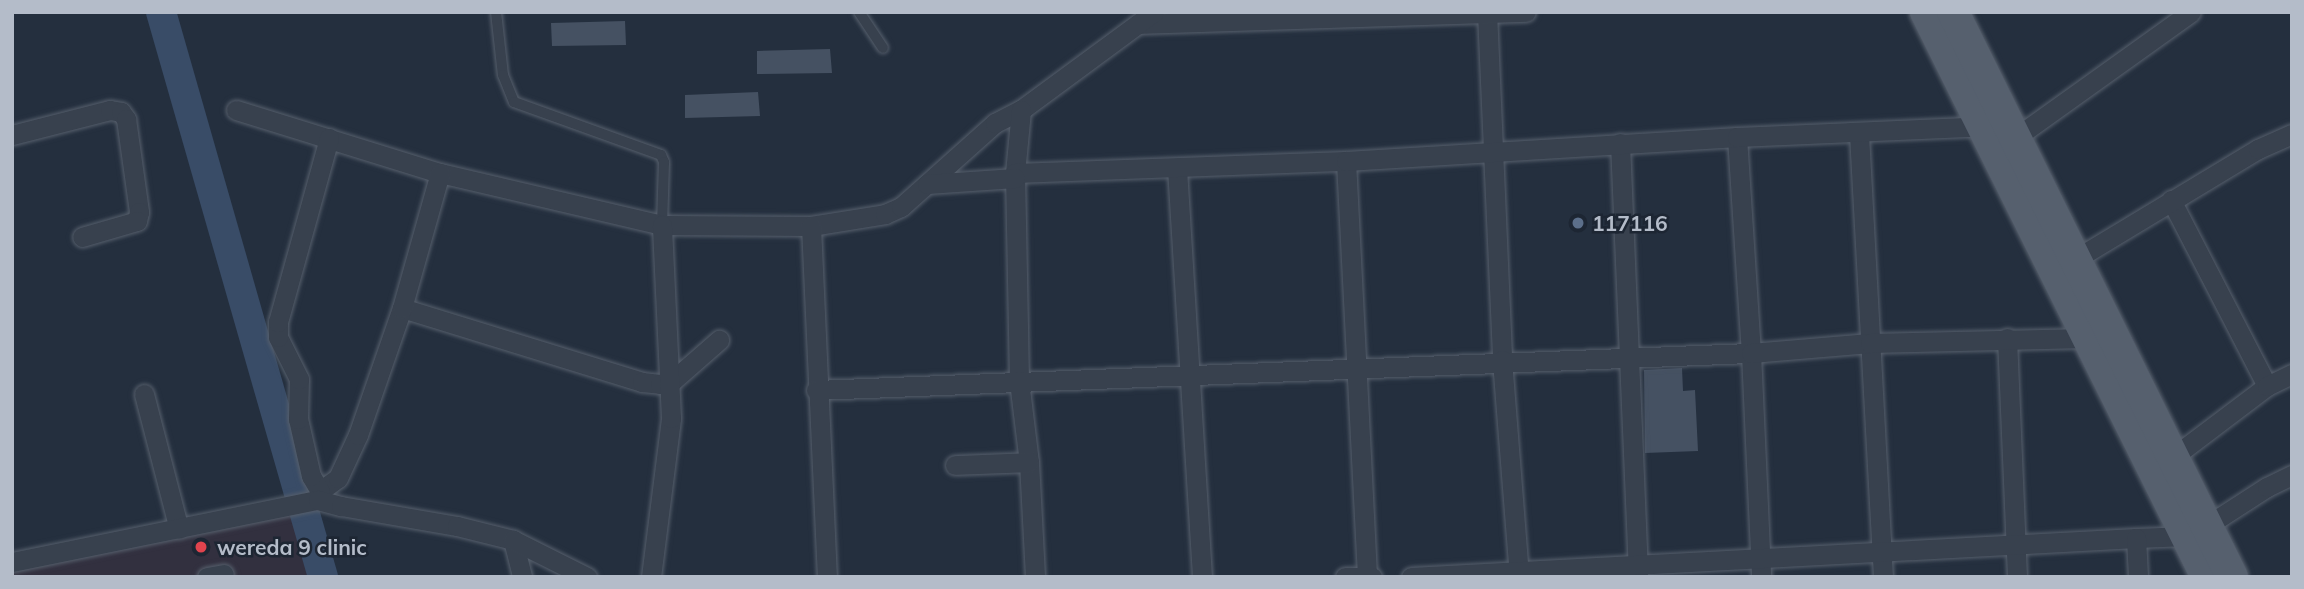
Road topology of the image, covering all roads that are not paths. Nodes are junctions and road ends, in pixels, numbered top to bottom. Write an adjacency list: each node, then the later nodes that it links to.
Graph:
1 (496, 12): 27 (lane)
2 (859, 12): 9 (lane)
3 (1526, 12): 7 (street)
4 (1926, 12): 12 (main road)
5 (1952, 12): 18 (main road)
6 (2191, 12): 18 (street)
7 (1487, 13): 8 (street); 20 (street)
8 (1146, 18): 11 (street)
9 (883, 48)
10 (236, 110): 17 (street)
11 (1021, 110): 24 (street); 25 (street)
12 (1984, 127): 13 (street); 33 (main road)
13 (1859, 134): 16 (street); 35 (street)
14 (2292, 134): 26 (street)
15 (12, 135): 29 (street)
16 (1737, 137): 19 (street); 36 (street)
17 (329, 138): 23 (street); 51 (street)
18 (2015, 138): 30 (main road)
19 (1620, 143): 20 (street); 37 (street)
20 (1491, 152): 21 (street); 38 (street)
21 (1346, 161): 22 (street); 39 (street)
22 (1177, 168): 24 (street); 41 (street)
23 (440, 173): 27 (street); 31 (street)
24 (1015, 175): 25 (street); 42 (street)
25 (927, 184): 28 (street)
26 (2171, 200): 30 (street); 44 (street)
27 (662, 226): 28 (street); 43 (street)
28 (811, 226): 45 (street)
29 (82, 237)
30 (2074, 260): 47 (main road)
31 (402, 308): 43 (street); 51 (street)
32 (2007, 338): 33 (street); 35 (street); 56 (street)
33 (2087, 338): 53 (main road)
34 (719, 340): 43 (street)
35 (1870, 343): 36 (street); 57 (street)
36 (1751, 353): 37 (street); 59 (street)
37 (1628, 356): 38 (street); 60 (street)
38 (1502, 360): 39 (street); 62 (street)
39 (1359, 370): 41 (street); 63 (street)
40 (2292, 374): 44 (street)
41 (1190, 377): 42 (street); 68 (street)
42 (1019, 381): 45 (street); 48 (street)
43 (671, 382): 65 (street)
44 (2267, 386): 47 (street)
45 (816, 390): 66 (street)
46 (144, 394): 52 (street)
47 (2173, 457): 53 (main road)
48 (1029, 462): 49 (street); 67 (street)
49 (955, 465)
50 (2292, 475): 53 (street)
51 (314, 498): 52 (street); 55 (street)
52 (179, 529): 58 (street)
53 (2198, 530): 54 (street); 74 (main road); 75 (main road)
54 (2137, 538): 56 (street); 73 (street)
55 (513, 540): 61 (street); 64 (street)
56 (2015, 545): 57 (street); 72 (street)
57 (1881, 551): 59 (street); 71 (street)
58 (12, 562)
59 (1760, 567): 60 (street)
60 (1637, 571): 62 (street)
61 (575, 574)
62 (1518, 574): 70 (street)
63 (1369, 576): 69 (street)
64 (522, 577)
65 (651, 577)
66 (827, 577)
67 (1035, 577)
68 (1202, 577)
69 (1345, 577)
70 (1412, 577)
71 (1883, 577)
72 (2017, 577)
73 (2138, 577)
74 (2207, 577)
75 (2232, 577)

